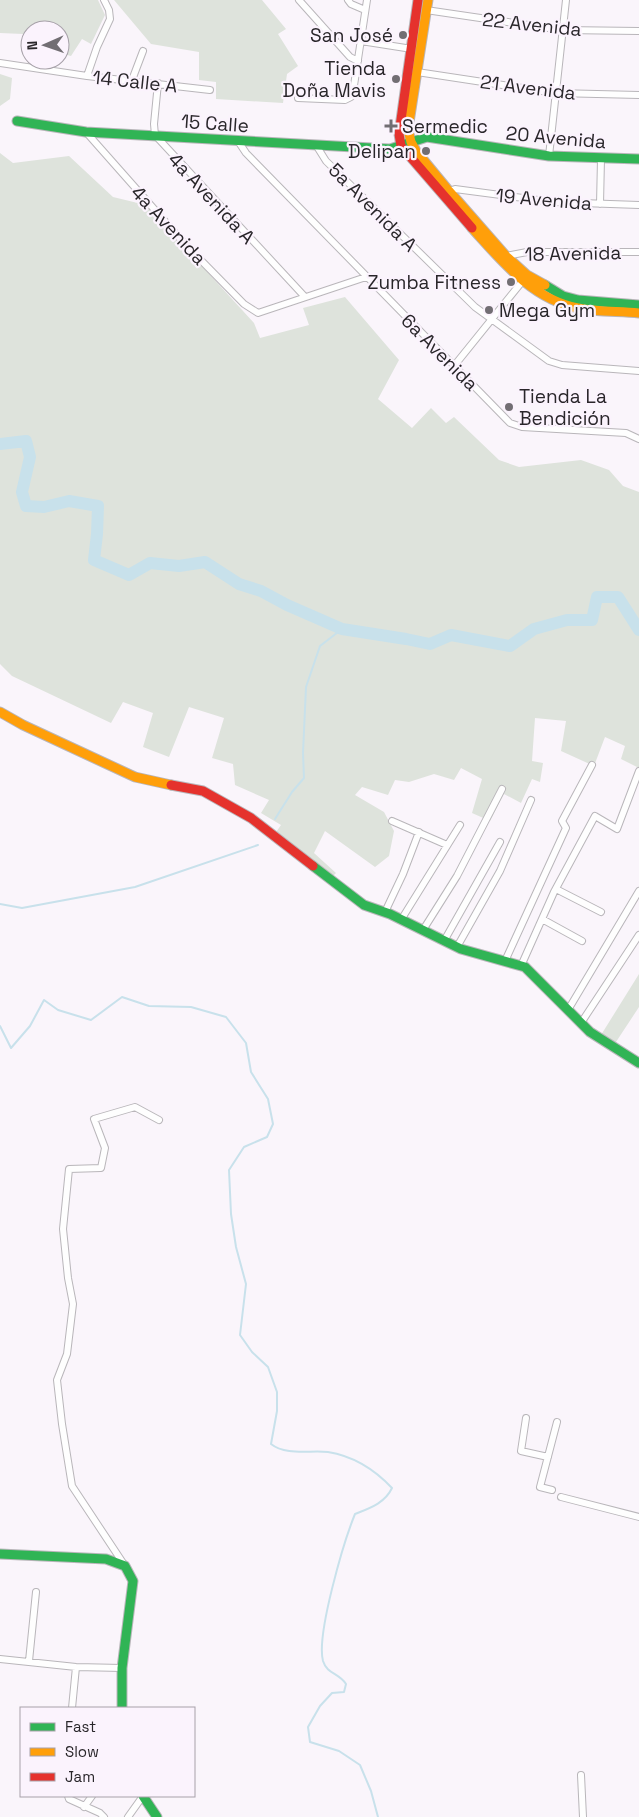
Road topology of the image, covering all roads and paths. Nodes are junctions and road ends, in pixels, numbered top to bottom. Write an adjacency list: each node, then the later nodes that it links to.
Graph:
1 (104, 0): 18 (street)
2 (299, 0): 15 (street)
3 (348, 0): 8 (street)
4 (367, 0): 8 (street)
5 (418, 0): 13 (street)
6 (428, 0): 9 (street)
7 (566, 0): 10 (street)
8 (365, 10): 12 (street)
9 (426, 10): 10 (street, 22 Avenida); 17 (street)
10 (562, 30): 11 (street, 22 Avenida); 22 (street)
11 (639, 31)
12 (361, 41): 13 (street); 15 (street)
13 (412, 48): 31 (street)
14 (143, 51): 19 (street)
15 (358, 61): 24 (street)
16 (0, 63): 18 (street, 14 Calle A)
17 (417, 72): 22 (street, 21 Avenida); 29 (street)
18 (87, 76): 19 (street, 14 Calle A)
19 (132, 80): 20 (street, 14 Calle A)
20 (158, 83): 21 (street, 14 Calle A); 27 (street, 4a Avenida A)
21 (210, 90)
22 (555, 93): 23 (street, 21 Avenida); 32 (street)
23 (639, 95)
24 (298, 98)
25 (17, 121): 26 (street, 15 Calle)
26 (86, 132): 27 (street, 15 Calle); 42 (street, 4a Avenida)
27 (155, 136): 28 (street, 15 Calle); 42 (street, 4a Avenida A)
28 (238, 141): 30 (street, 15 Calle); 40 (street, 6a Avenida)
29 (411, 142): 31 (street, 15 Calle); 32 (street, 20 Avenida); 35 (street)
30 (316, 145): 31 (street, 15 Calle); 45 (street, 5a Avenida A)
31 (401, 146): 41 (street)
32 (549, 156): 33 (street, 20 Avenida)
33 (601, 159): 34 (street, 20 Avenida); 36 (street)
34 (639, 159)
35 (449, 191): 36 (street, 19 Avenida); 39 (street)
36 (600, 204): 37 (street, 19 Avenida)
37 (639, 205)
38 (639, 252): 39 (street, 18 Avenida)
39 (506, 256): 41 (street)
40 (366, 277): 42 (street); 46 (street, 6a Avenida)
41 (525, 278): 43 (street); 44 (street); 45 (street)
42 (305, 297)
43 (639, 306)
44 (639, 314)
45 (491, 320): 46 (street); 47 (street, 5a Avenida A)
46 (454, 366): 48 (street, 6a Avenida)
47 (639, 372)
48 (639, 439)
49 (0, 712): 61 (street)
50 (592, 765): 70 (street)
51 (639, 771): 59 (street)
52 (502, 789): 65 (street)
53 (531, 800): 69 (street)
54 (392, 821): 56 (street)
55 (460, 825): 58 (street)
56 (418, 832): 58 (street); 61 (street)
57 (500, 842): 67 (street)
58 (448, 845): 64 (street)
59 (556, 889): 62 (street); 63 (street)
60 (639, 891): 72 (street)
61 (385, 912): 64 (street)
62 (601, 912)
63 (542, 919): 68 (street); 71 (street)
64 (401, 920): 65 (street)
65 (423, 930): 67 (street)
66 (639, 935): 73 (street)
67 (444, 941): 69 (street)
68 (582, 941)
69 (456, 947): 70 (street)
70 (505, 961): 71 (street)
71 (521, 966): 72 (street)
72 (568, 1010): 73 (street)
73 (581, 1023): 74 (street)
74 (639, 1063)
75 (159, 1120): 83 (street)
76 (526, 1418): 78 (street)
77 (557, 1422): 78 (street)
78 (548, 1458): 79 (street)
79 (552, 1490)
80 (561, 1497): 81 (street)
81 (639, 1516)
82 (0, 1554): 83 (street)
83 (125, 1566): 88 (street)
84 (36, 1592): 86 (street)
85 (0, 1659): 86 (street)
86 (29, 1661): 87 (street)
87 (76, 1667): 88 (street); 89 (street)
88 (122, 1668): 90 (street)
89 (72, 1707)
90 (122, 1707)
91 (581, 1775): 100 (street)
92 (69, 1797): 96 (street)
93 (91, 1797): 96 (street)
94 (142, 1797): 98 (street)
95 (144, 1797): 99 (street)
96 (84, 1807): 97 (street)
97 (104, 1817)
98 (128, 1817)
99 (157, 1817)
100 (583, 1817)

